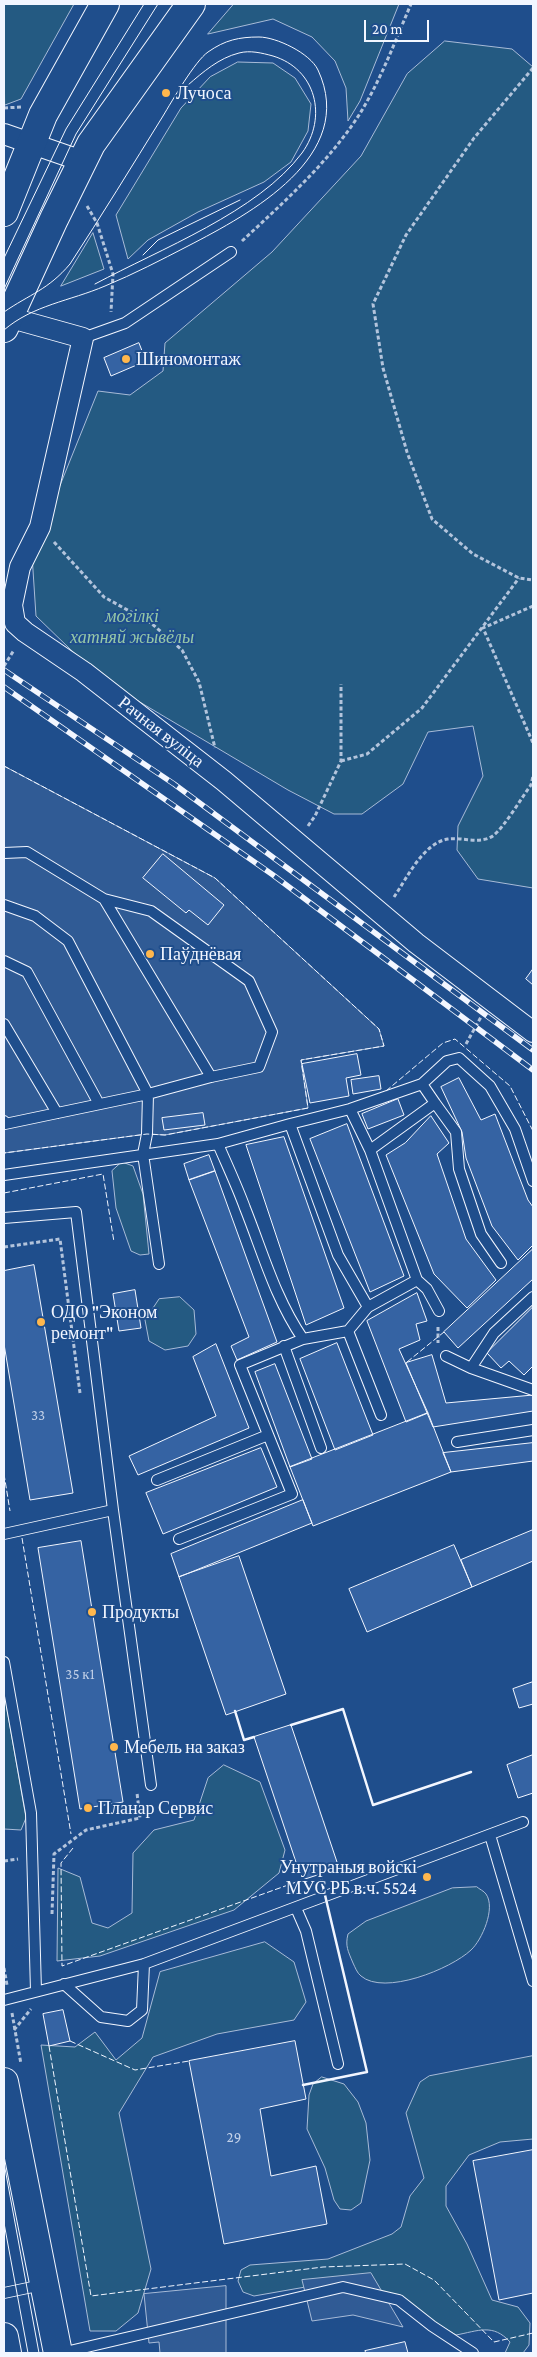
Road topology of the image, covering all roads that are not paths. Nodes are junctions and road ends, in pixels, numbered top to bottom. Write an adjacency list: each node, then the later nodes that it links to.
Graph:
1 (104, 4): 4 (main road)
2 (191, 4): 5 (main road)
3 (4, 134): 4 (street)
4 (31, 142): 5 (street); 6 (main road)
5 (82, 161): 8 (main road)
6 (4, 212)
7 (231, 252): 9 (lane)
8 (5, 321): 9 (street)
9 (82, 338): 15 (street, Рачная вуліца)
10 (4, 853): 11 (lane)
11 (104, 899): 16 (lane); 16 (lane)
12 (4, 905): 18 (lane)
13 (4, 961): 20 (lane)
14 (4, 1024): 22 (lane)
15 (533, 1032)
16 (210, 1077): 18 (lane)
17 (422, 1084): 19 (lane); 21 (lane); 29 (lane)
18 (148, 1094): 20 (lane); 27 (lane)
19 (435, 1103): 26 (lane); 31 (lane)
20 (99, 1104): 22 (lane)
21 (350, 1109): 24 (lane); 26 (lane)
22 (57, 1113): 23 (lane)
23 (4, 1121)
24 (290, 1124): 25 (lane); 35 (lane)
25 (218, 1144): 27 (lane); 38 (lane)
26 (370, 1150): 33 (lane)
27 (143, 1154): 28 (lane); 32 (lane)
28 (4, 1175)
29 (533, 1181)
30 (4, 1218): 49 (lane)
31 (501, 1263)
32 (159, 1264)
33 (417, 1280): 35 (lane); 36 (lane)
34 (533, 1296): 41 (lane)
35 (368, 1307): 37 (lane)
36 (439, 1311)
37 (348, 1331): 38 (lane); 43 (lane)
38 (303, 1338): 39 (lane)
39 (284, 1346): 45 (lane); 47 (lane)
40 (446, 1356): 41 (lane)
41 (471, 1368): 42 (lane)
42 (533, 1390)
43 (381, 1415)
44 (533, 1430): 46 (lane)
45 (268, 1434): 48 (lane); 51 (lane)
46 (457, 1442)
47 (322, 1448)
48 (157, 1480)
49 (113, 1510): 50 (lane); 53 (lane)
50 (4, 1534)
51 (179, 1539)
52 (4, 1662): 60 (lane)
53 (151, 1785)
54 (523, 1822): 55 (lane)
55 (490, 1835): 56 (lane); 58 (lane)
56 (296, 1908): 57 (lane); 62 (lane)
57 (144, 1964): 59 (lane); 59 (lane)
58 (533, 1981)
59 (64, 1984): 60 (lane)
60 (36, 1991): 61 (lane)
61 (4, 2000)
62 (338, 2064)
63 (4, 2082): 64 (main road)
64 (43, 2285): 65 (lane); 68 (main road)
65 (4, 2293)
66 (4, 2337): 67 (main road)
67 (7, 2353)
68 (59, 2353): 69 (lane)
69 (473, 2353)

